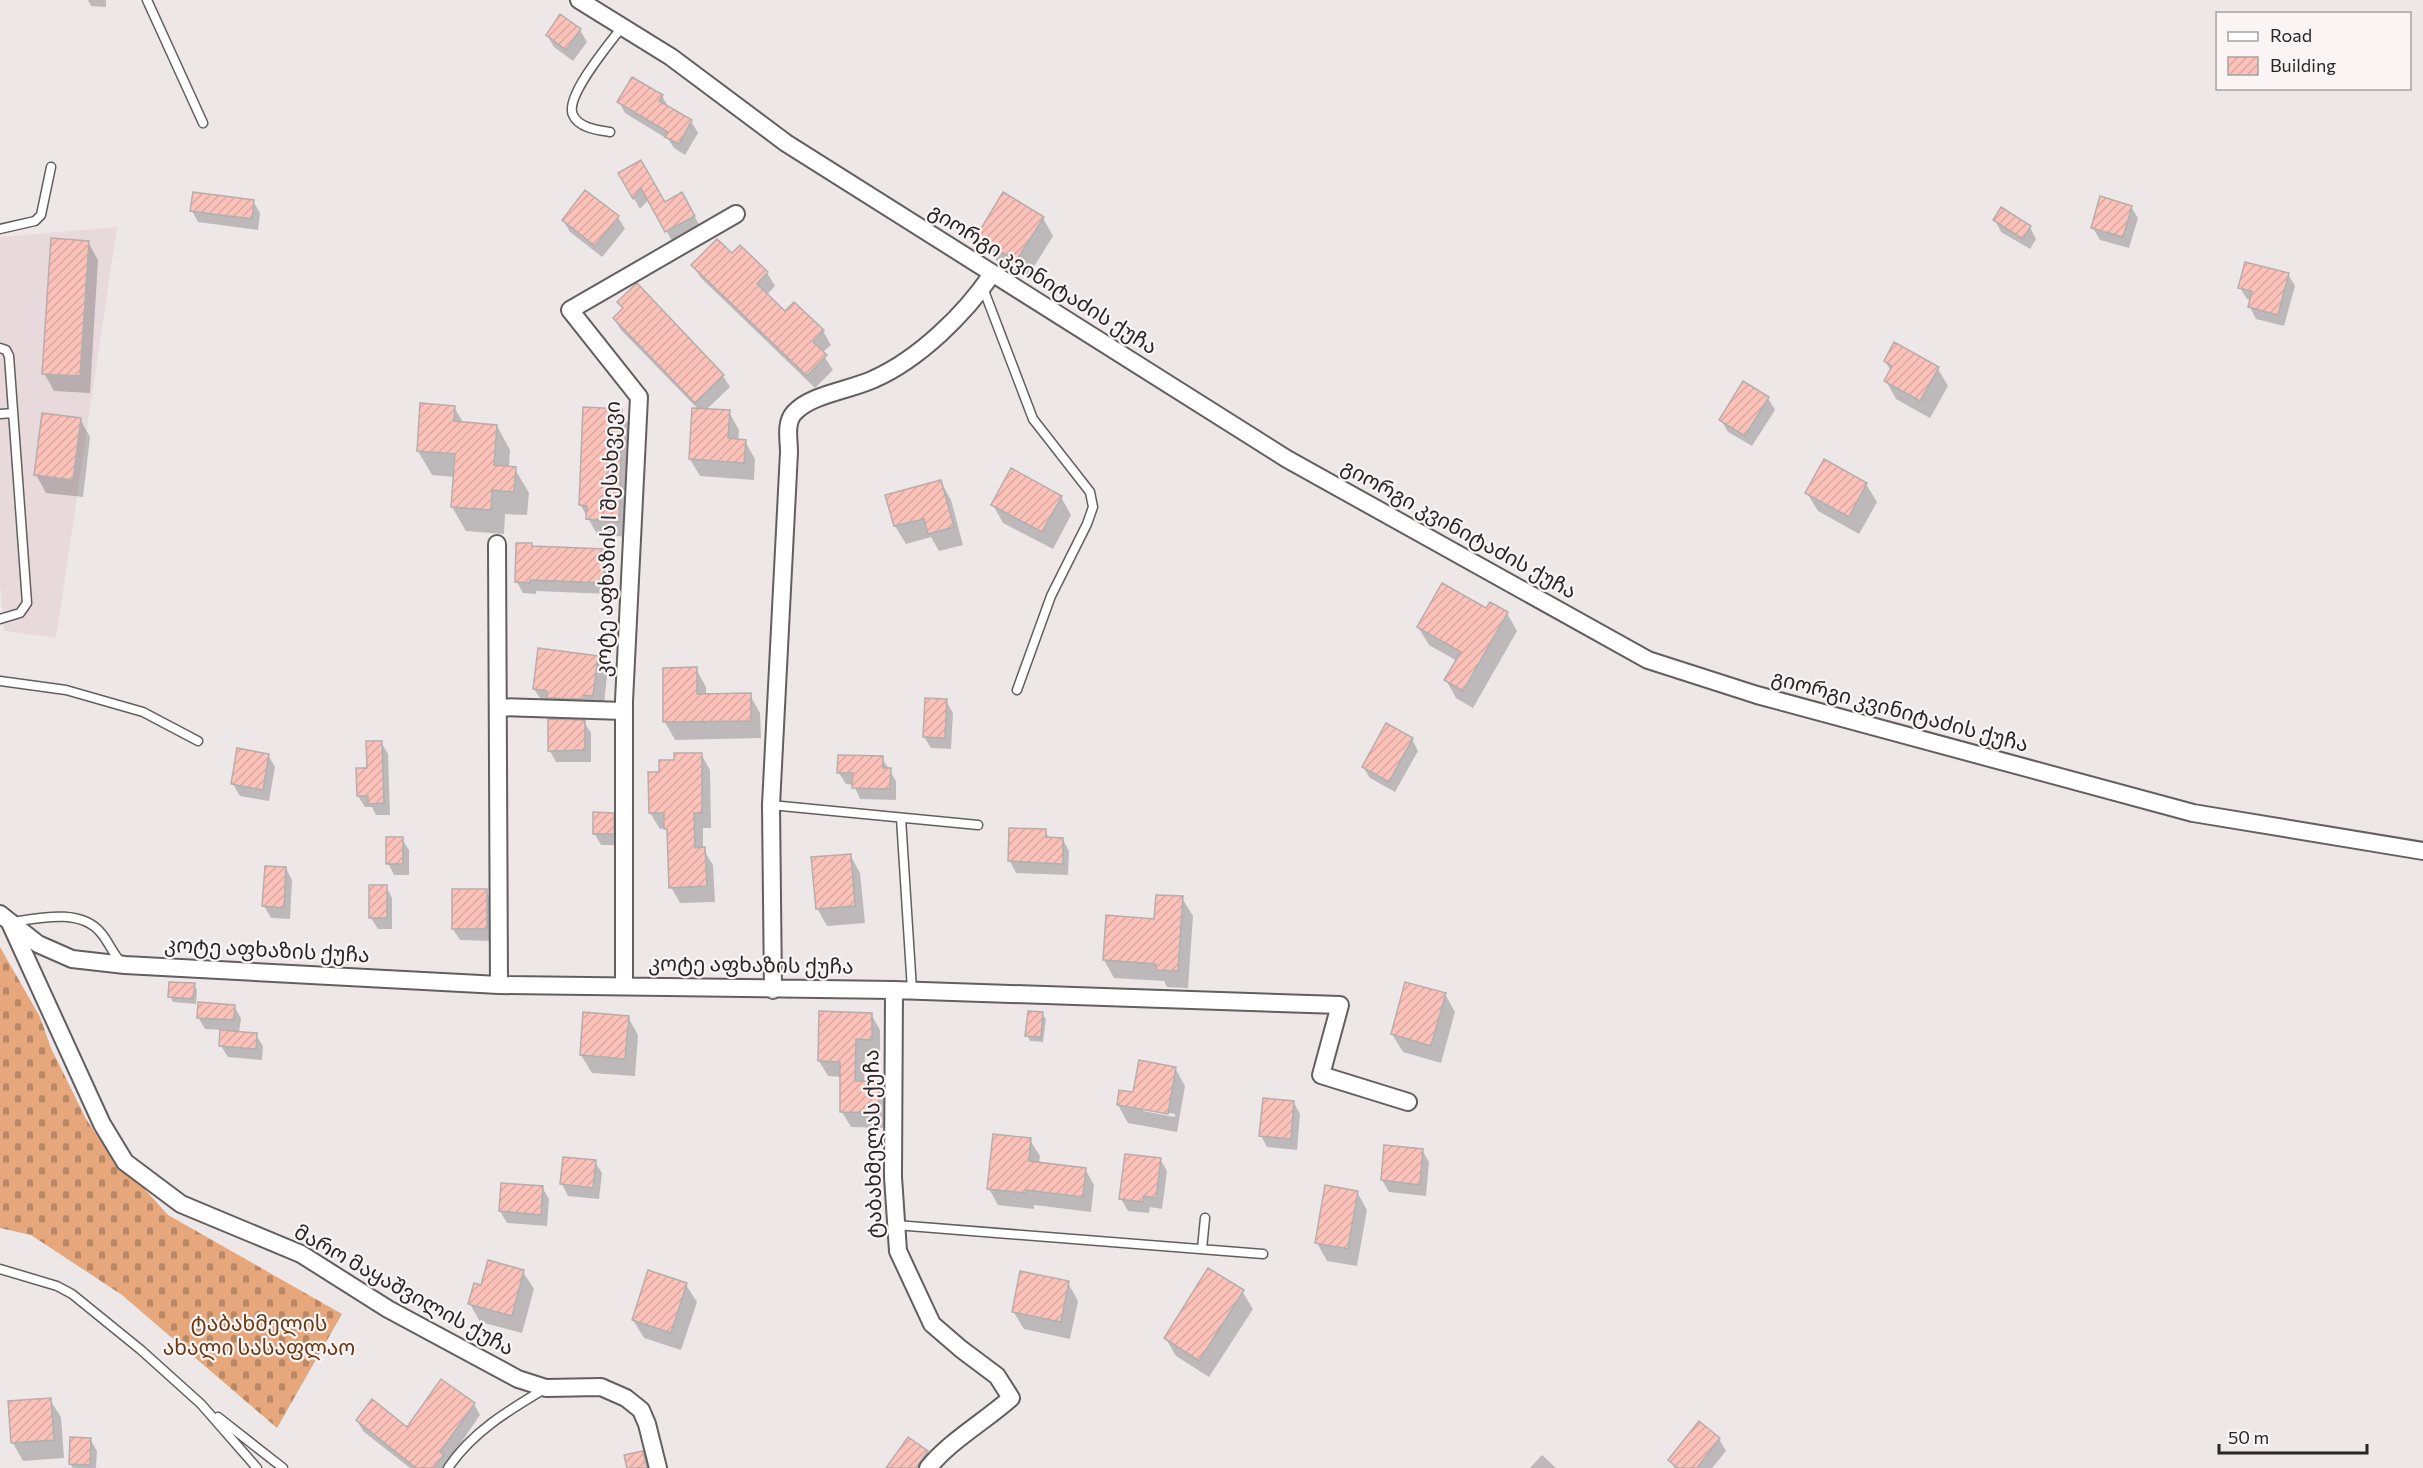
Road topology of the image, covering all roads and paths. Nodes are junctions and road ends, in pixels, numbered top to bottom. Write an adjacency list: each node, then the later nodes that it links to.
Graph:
1 (147, 0): 4 (lane)
2 (579, 0): 3 (street, გიორგი კვინიტაძის ქუჩა)
3 (622, 27): 5 (lane); 9 (street, გიორგი კვინიტაძის ქუჩა)
4 (202, 123)
5 (610, 132)
6 (51, 167): 8 (lane)
7 (736, 214): 19 (street, კოტე აფხაზის I შესახვევი)
8 (0, 229)
9 (992, 274): 10 (street); 24 (street, გიორგი კვინიტაძის ქუჩა)
10 (983, 288): 17 (lane); 21 (street)
11 (0, 348): 12 (lane)
12 (13, 413): 13 (lane); 15 (lane)
13 (0, 414)
14 (497, 544): 18 (street)
15 (0, 619)
16 (0, 681): 20 (lane)
17 (1017, 690)
18 (498, 707): 19 (street); 27 (street)
19 (624, 711): 28 (street, კოტე აფხაზის I შესახვევი)
20 (198, 741)
21 (771, 805): 22 (lane); 29 (street)
22 (901, 818): 23 (lane); 31 (lane)
23 (978, 825)
24 (2423, 852)
25 (5, 918): 26 (street, კოტე აფხაზის ქუჩა); 26 (lane); 38 (street, მარო მაყაშვილის ქუჩა)
26 (125, 965): 27 (street, კოტე აფხაზის ქუჩა)
27 (499, 985): 28 (street, კოტე აფხაზის ქუჩა)
28 (624, 986): 29 (street, კოტე აფხაზის ქუჩა)
29 (773, 990): 30 (street, კოტე აფხაზის ქუჩა)
30 (894, 990): 31 (street, კოტე აფხაზის ქუჩა); 34 (street, ტაბახმელას ქუჩა)
31 (912, 990): 32 (street, კოტე აფხაზის ქუჩა)
32 (1408, 1102)
33 (1205, 1218): 35 (lane)
34 (896, 1225): 35 (lane); 44 (street, ტაბახმელას ქუჩა)
35 (1202, 1249): 36 (lane)
36 (1263, 1254)
37 (0, 1269): 39 (lane)
38 (546, 1388): 42 (lane); 43 (street, მარო მაყაშვილის ქუჩა)
39 (201, 1404): 40 (lane); 41 (lane)
40 (257, 1468)
41 (283, 1468)
42 (447, 1468)
43 (658, 1468)
44 (928, 1468)

